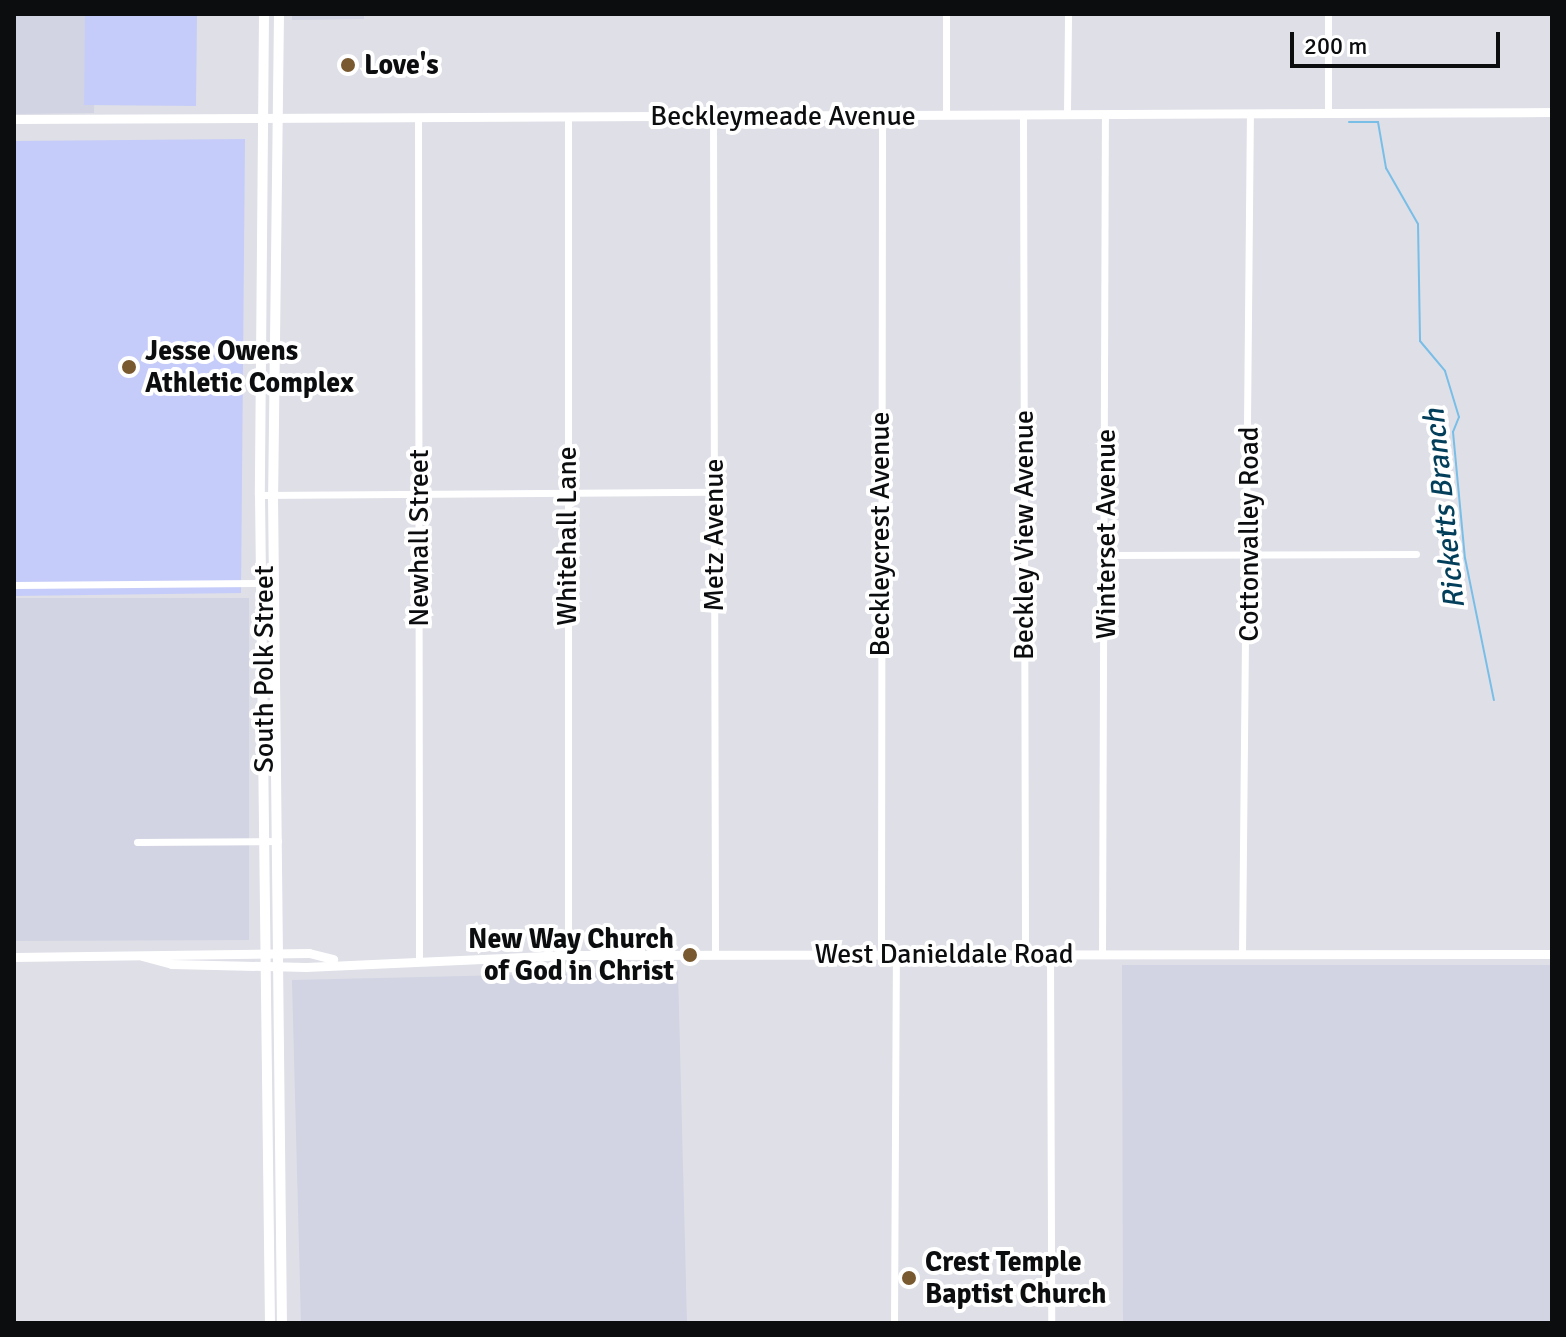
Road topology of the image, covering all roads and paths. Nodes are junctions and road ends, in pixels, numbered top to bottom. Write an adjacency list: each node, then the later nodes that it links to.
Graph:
1 (264, 14): 16 (main road, South Polk Street)
2 (279, 14): 17 (main road, South Polk Street)
3 (946, 14): 12 (street)
4 (1068, 14): 9 (street)
5 (1328, 14): 8 (street)
6 (1552, 112): 8 (street, Beckleymeade Avenue)
7 (1250, 113): 8 (street, Beckleymeade Avenue); 10 (street, Beckleymeade Avenue); 27 (street, Cottonvalley Road)
8 (1328, 113)
9 (1067, 114): 10 (street, Beckleymeade Avenue); 13 (street, Beckleymeade Avenue)
10 (1105, 114): 29 (street, Winterset Avenue)
11 (882, 115): 12 (street, Beckleymeade Avenue); 14 (street, Beckleymeade Avenue); 42 (street, Beckleycrest Avenue)
12 (946, 115): 13 (street, Beckleymeade Avenue)
13 (1023, 115): 47 (street, Beckley View Avenue)
14 (713, 116): 15 (street, Beckleymeade Avenue); 22 (street, Metz Avenue)
15 (568, 117): 18 (street, Beckleymeade Avenue); 24 (street, Whitehall Lane)
16 (260, 118): 17 (street, Beckleymeade Avenue); 19 (street, Beckleymeade Avenue); 21 (main road, South Polk Street)
17 (272, 118): 18 (street, Beckleymeade Avenue); 20 (main road, South Polk Street)
18 (418, 118): 23 (street, Newhall Street)
19 (14, 119)
20 (273, 318): 21 (main road); 26 (main road, South Polk Street)
21 (260, 319): 25 (main road, South Polk Street)
22 (714, 492): 24 (street); 46 (street, Metz Avenue)
23 (419, 494): 24 (street); 26 (street); 53 (street, Newhall Street)
24 (567, 494): 45 (street, Whitehall Lane)
25 (260, 495): 26 (street); 30 (main road, South Polk Street)
26 (273, 495): 31 (main road, South Polk Street)
27 (1250, 554): 28 (street); 29 (street); 49 (street, Cottonvalley Road)
28 (1416, 554)
29 (1106, 555): 48 (street, Winterset Avenue)
30 (264, 583): 31 (street); 32 (street); 33 (main road, South Polk Street)
31 (277, 583): 34 (main road, South Polk Street)
32 (14, 585)
33 (264, 653): 34 (main road); 35 (main road, South Polk Street)
34 (277, 653): 36 (main road, South Polk Street)
35 (265, 738): 36 (main road); 37 (main road, South Polk Street)
36 (278, 738): 38 (main road, South Polk Street)
37 (265, 841): 38 (street); 39 (street); 40 (main road, South Polk Street)
38 (278, 841): 41 (main road, South Polk Street)
39 (137, 842)
40 (265, 953): 41 (street, West Danieldale Road); 50 (street, West Danieldale Road); 55 (main road, South Polk Street)
41 (279, 953): 54 (street, West Danieldale Road); 56 (main road, South Polk Street)
42 (881, 953): 43 (street, West Danieldale Road); 46 (street, West Danieldale Road)
43 (896, 953): 47 (street, West Danieldale Road); 60 (street)
44 (1552, 954): 49 (street, West Danieldale Road)
45 (568, 955): 46 (street, West Danieldale Road); 53 (street, West Danieldale Road)
46 (715, 955)
47 (1025, 955): 51 (street, West Danieldale Road)
48 (1102, 955): 49 (street, West Danieldale Road); 51 (street, West Danieldale Road)
49 (1242, 955)
50 (142, 956): 52 (street); 55 (street, West Danieldale Road)
51 (1050, 956): 61 (street)
52 (14, 957)
53 (419, 958): 54 (street, West Danieldale Road)
54 (336, 960): 56 (street, West Danieldale Road)
55 (265, 967): 56 (street, West Danieldale Road); 57 (main road, South Polk Street)
56 (279, 967): 57 (main road, South Polk Street)
57 (276, 1106): 58 (main road, South Polk Street); 59 (main road, South Polk Street)
58 (270, 1323)
59 (282, 1323)
60 (894, 1323)
61 (1051, 1323)

